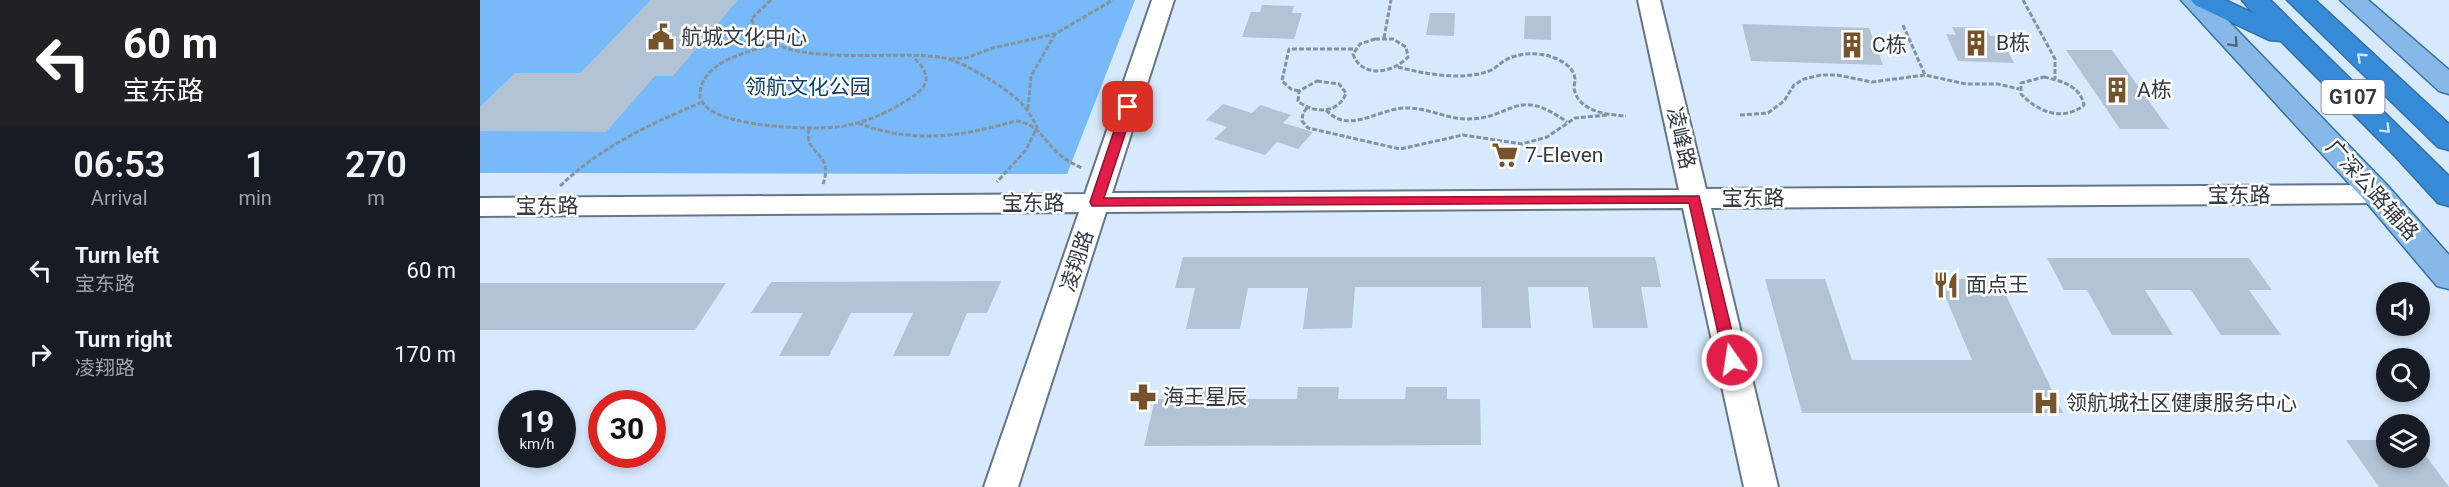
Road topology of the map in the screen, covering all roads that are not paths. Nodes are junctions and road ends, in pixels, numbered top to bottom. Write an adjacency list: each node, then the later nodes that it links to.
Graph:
1 (1163, 0): 14 (street, 凌翔路)
2 (1649, 0): 13 (street, 凌峰路)
3 (2194, 0): 11 (main road, 广深公路辅路, one-way to 11)
4 (2204, 0): 8 (highway)
5 (2254, 0): 8 (highway, G107)
6 (2300, 0): 10 (highway, G107, one-way to 6)
7 (2353, 0): 9 (main road)
8 (2300, 44): 12 (highway, G107, one-way to 12)
9 (2449, 85)
10 (2449, 141)
11 (2377, 194): 13 (street, 宝东路); 16 (main road, 广深公路辅路)
12 (2449, 195)
13 (1694, 199): 14 (street, 宝东路); 18 (street, 凌峰路)
14 (1096, 202): 15 (street, 宝东路); 17 (street, 凌翔路)
15 (480, 207)
16 (2449, 277)
17 (1001, 487)
18 (1761, 487)

